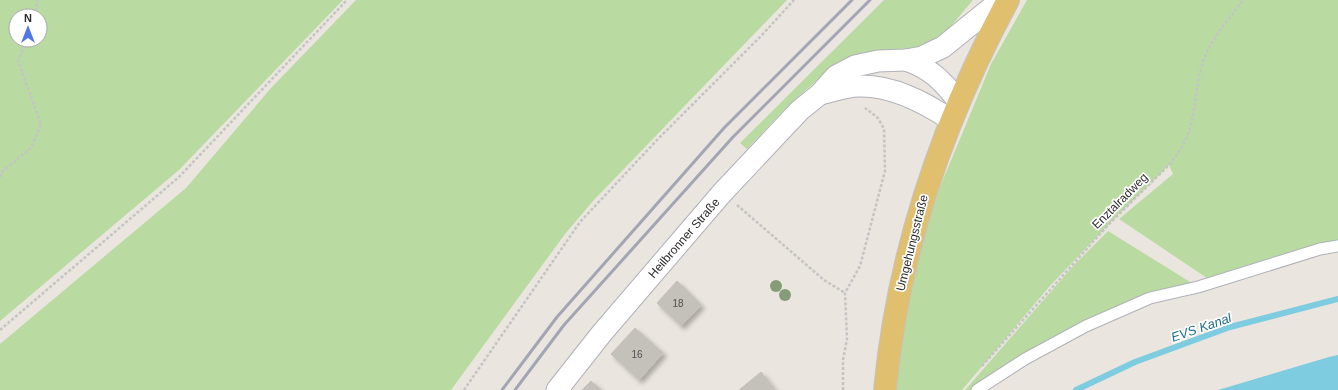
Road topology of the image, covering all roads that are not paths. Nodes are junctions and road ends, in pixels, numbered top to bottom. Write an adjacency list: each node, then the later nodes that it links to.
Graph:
1 (1001, 0): 3 (street, Heilbronner Straße)
2 (1008, 0): 5 (main road)
3 (906, 60): 4 (street, Heilbronner Straße); 5 (street, Heilbronner Straße)
4 (820, 94): 5 (street, Heilbronner Straße); 7 (street, Heilbronner Straße)
5 (954, 111): 8 (main road, Umgehungsstraße)
6 (1338, 246): 9 (lane)
7 (557, 390)
8 (885, 390)
9 (976, 390)

